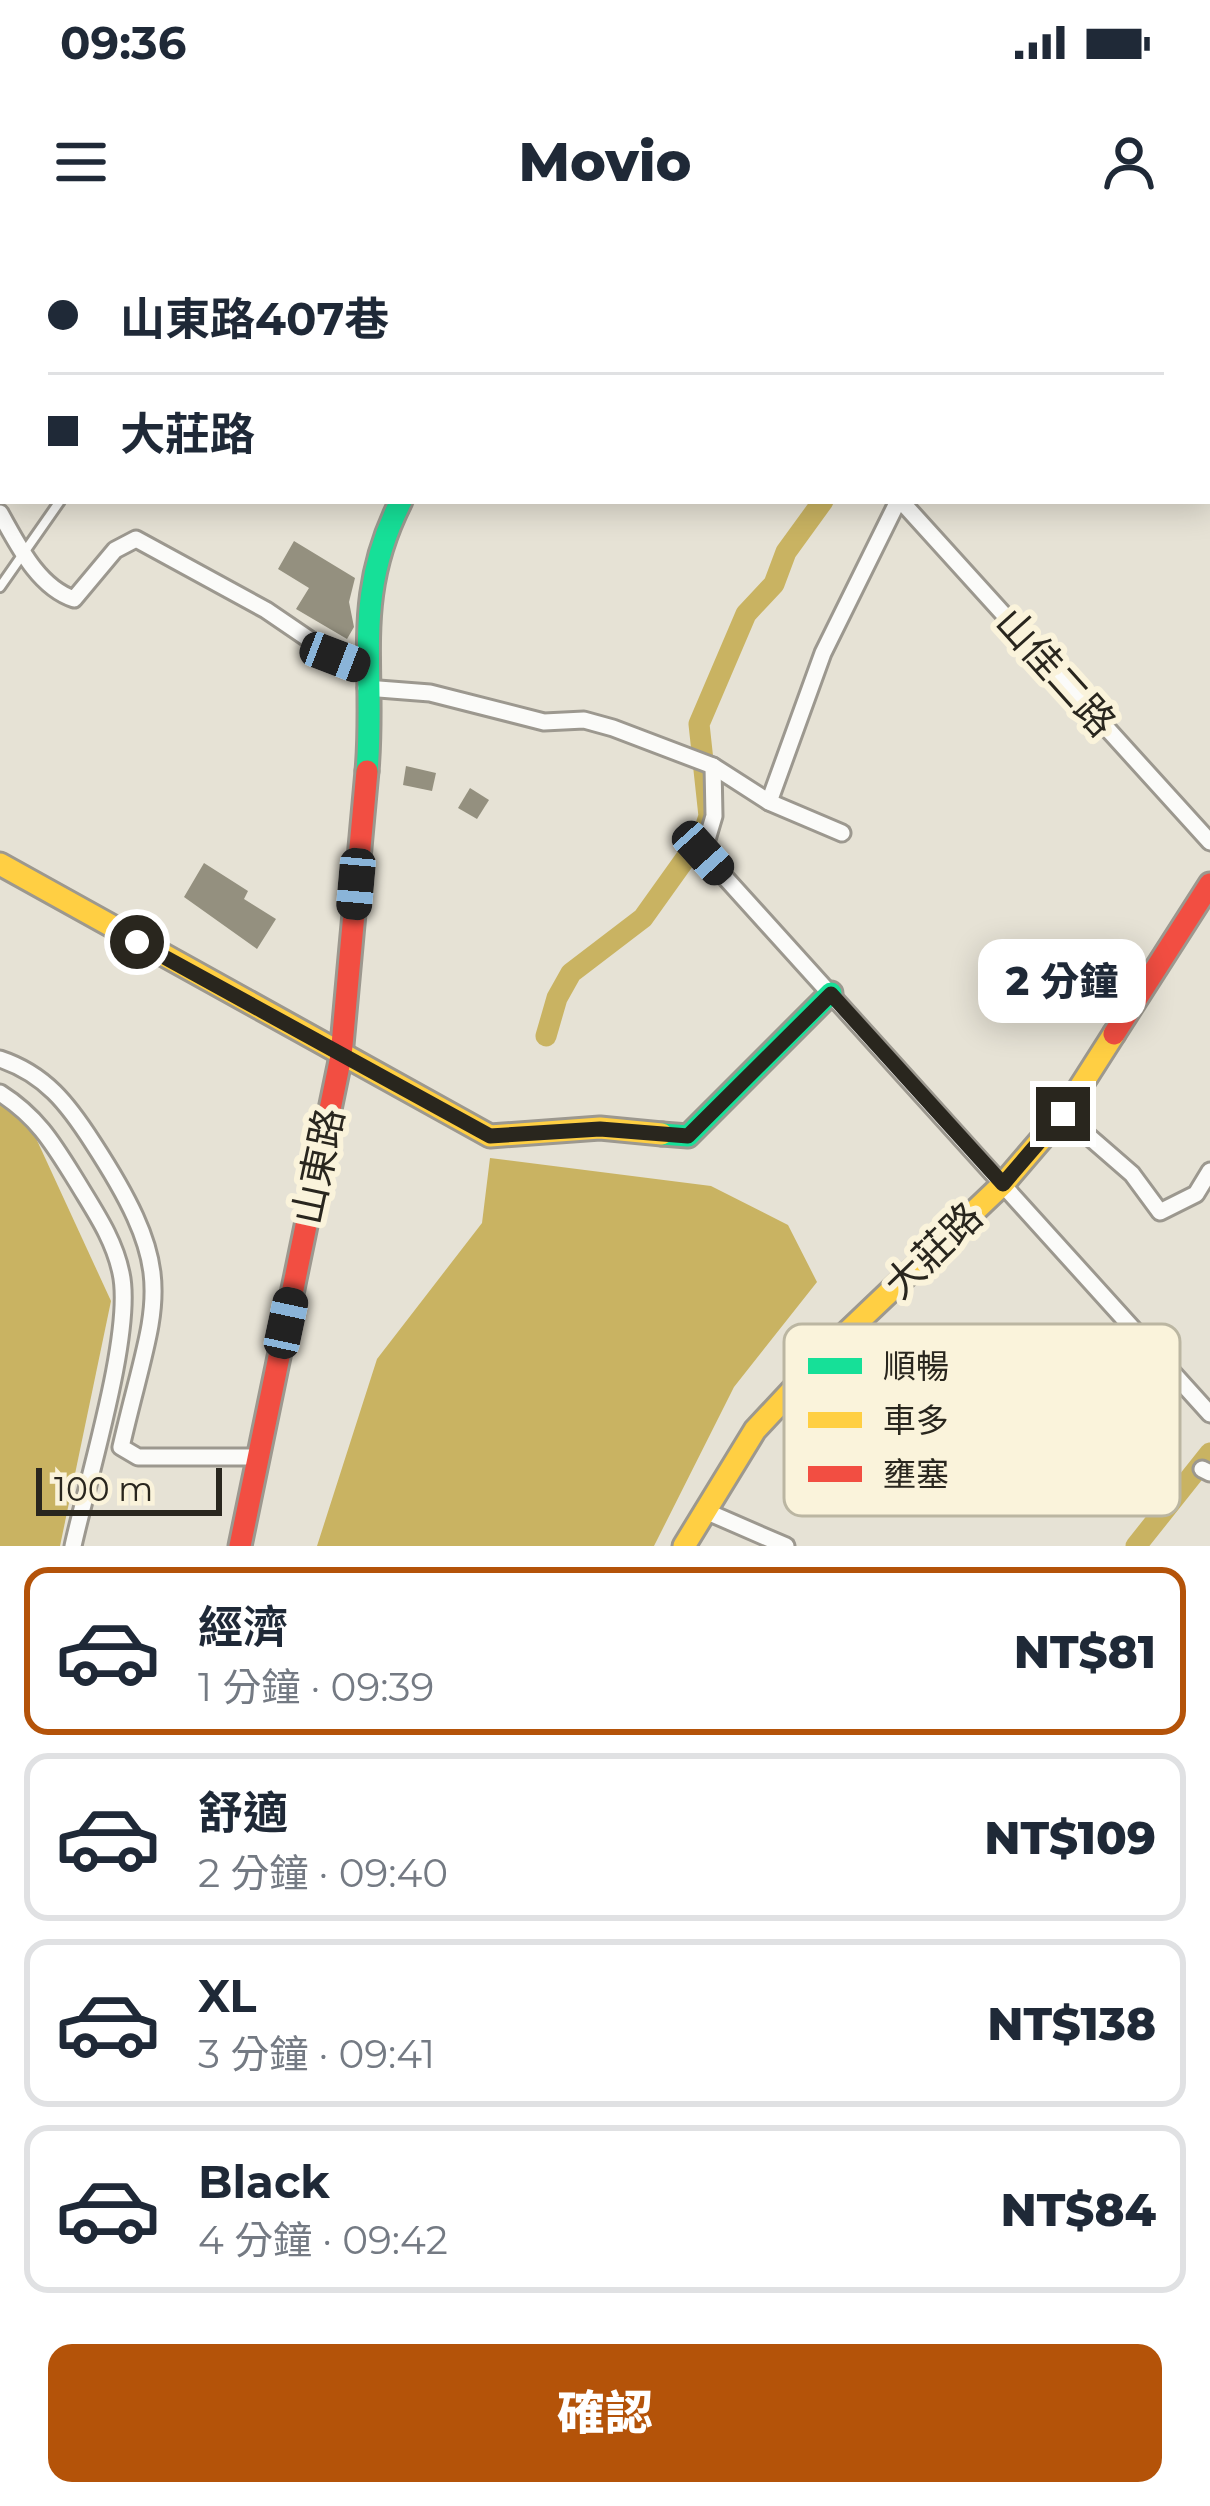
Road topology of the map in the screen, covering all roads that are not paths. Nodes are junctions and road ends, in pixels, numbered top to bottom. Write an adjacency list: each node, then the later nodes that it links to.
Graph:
1 (58, 504): 6 (lane)
2 (399, 504): 8 (street, 山東路)
3 (898, 504): 10 (street)
4 (903, 504): 12 (street, 山佳二路)
5 (0, 513): 6 (street)
6 (23, 553): 7 (lane); 8 (street)
7 (0, 587)
8 (366, 678): 9 (street); 16 (street, 山東路)
9 (713, 766): 10 (street); 15 (street)
10 (769, 802): 11 (street)
11 (842, 833)
12 (1210, 842)
13 (0, 865): 16 (street)
14 (1210, 884): 19 (street, 大莊路)
15 (831, 994): 16 (street); 21 (street)
16 (341, 1056): 27 (street, 山東路)
17 (0, 1059): 27 (street)
18 (0, 1093): 29 (street)
19 (1063, 1114): 20 (street); 21 (street, 大莊路)
20 (1210, 1171)
21 (1003, 1184): 22 (street, 大莊路); 23 (street)
22 (856, 1324)
23 (1129, 1324)
24 (1180, 1381): 26 (street)
25 (784, 1398): 28 (street, 大莊路)
26 (1210, 1414)
27 (258, 1457): 30 (street, 山東路)
28 (703, 1510): 31 (street, 大莊路); 32 (street)
29 (73, 1546)
30 (240, 1546)
31 (685, 1546)
32 (786, 1546)

